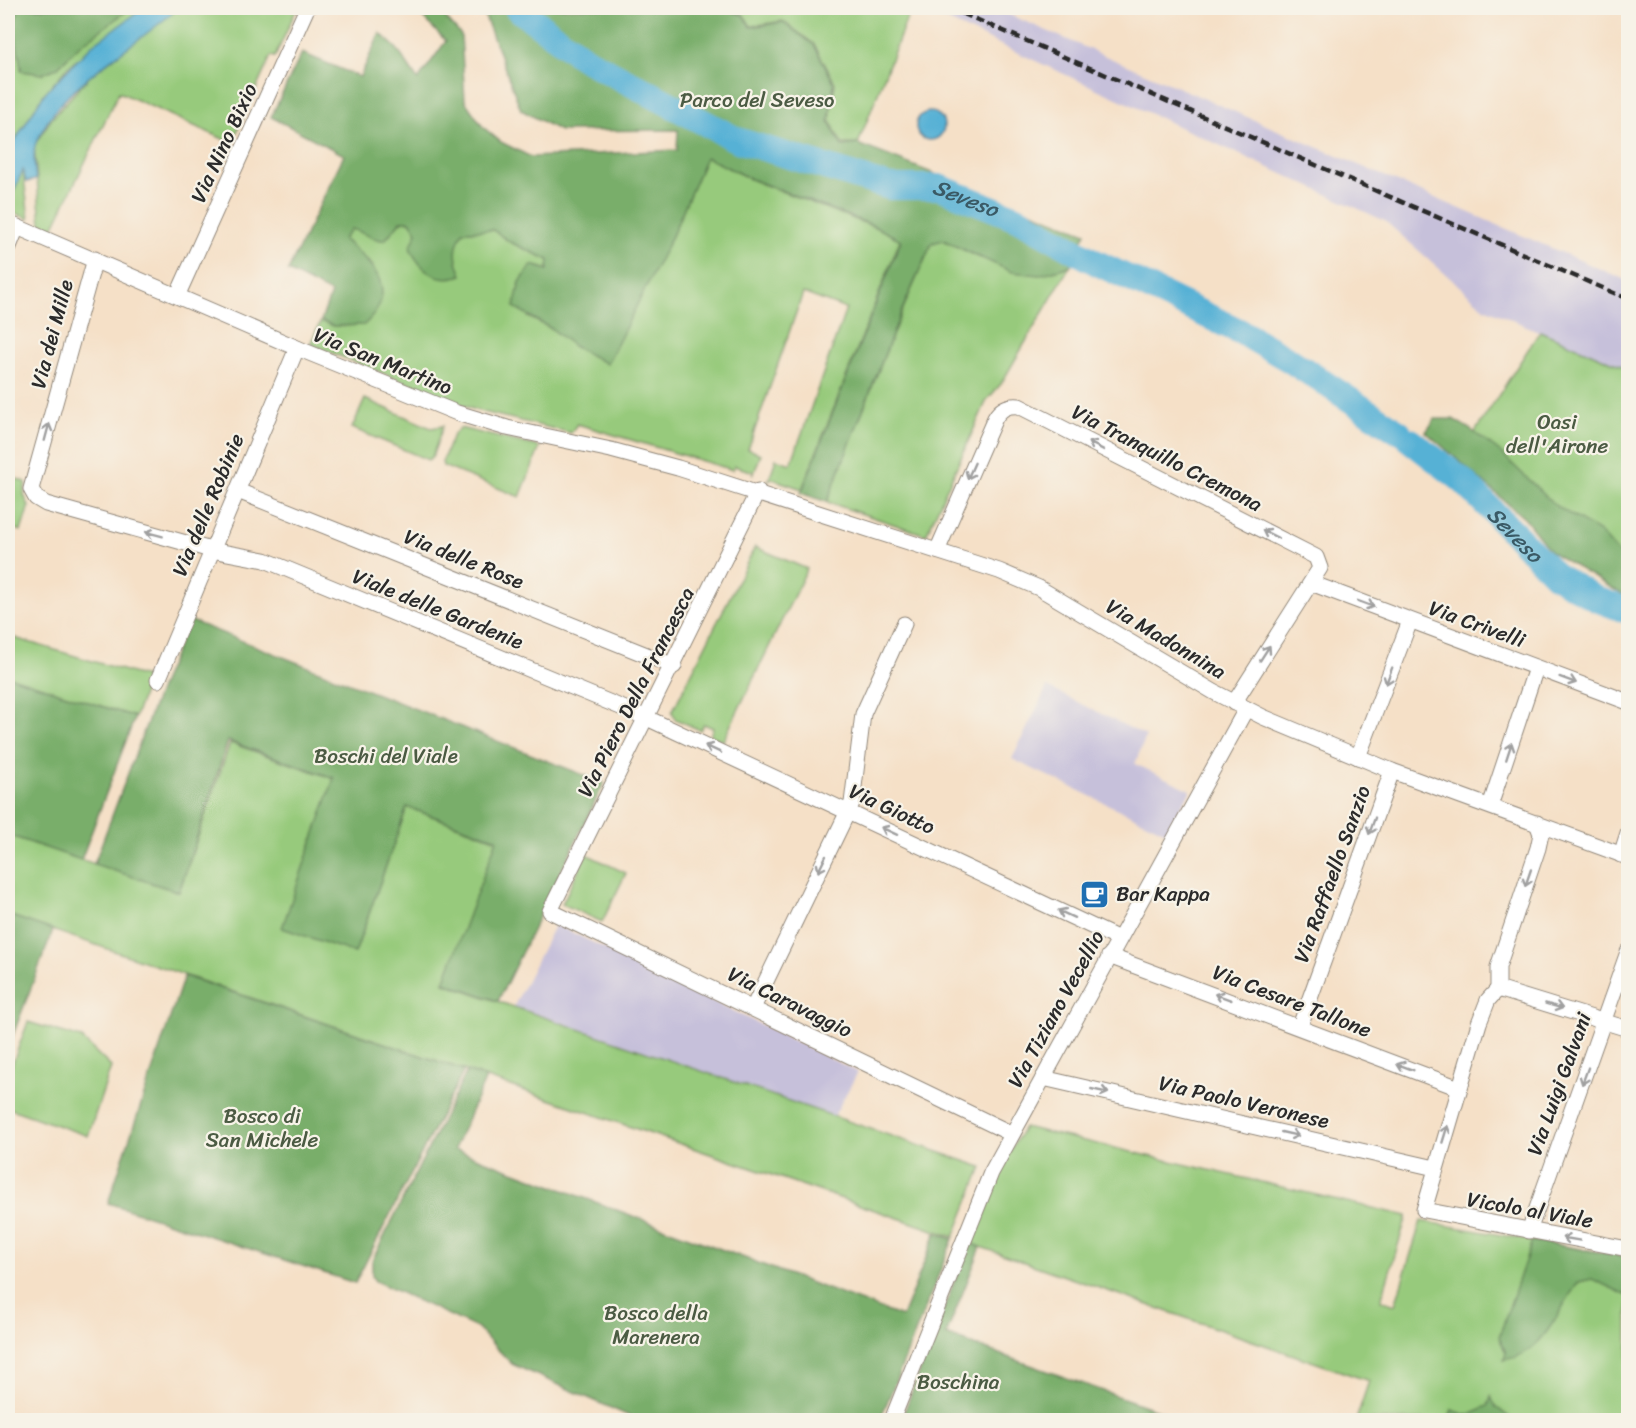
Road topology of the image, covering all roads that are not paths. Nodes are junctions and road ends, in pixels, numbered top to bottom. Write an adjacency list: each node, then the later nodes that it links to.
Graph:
1 (307, 8): 5 (street, Via Nino Bixio)
2 (12, 225): 3 (street); 4 (street, Via San Martino)
3 (8, 249)
4 (95, 259): 5 (street, Via San Martino); 7 (street, Via dei Mille, one-way to 4)
5 (178, 294): 6 (street, Via San Martino)
6 (297, 348): 8 (street, Via delle Robinie); 9 (street, Via San Martino)
7 (31, 489): 10 (street, Viale delle Gardenie, one-way to 7)
8 (238, 490): 10 (street, Via delle Robinie); 16 (street, Via delle Rose)
9 (758, 491): 11 (street, Via Madonnina); 16 (street, Via Piero Della Francesca)
10 (211, 550): 18 (street, Via delle Robinie); 21 (street, Viale delle Gardenie)
11 (937, 551): 12 (street, Via Tranquillo Cremona, one-way to 11); 20 (street, Via Madonnina)
12 (1320, 563): 13 (street, Via Tiziano Vecellio)
13 (1311, 583): 14 (street, Via Crivelli, one-way to 14); 20 (street, Via Tiziano Vecellio, one-way to 13)
14 (1410, 621): 17 (street, Via Crivelli); 22 (street, one-way to 22)
15 (904, 624): 25 (street)
16 (674, 666): 21 (street, Via Piero Della Francesca)
17 (1536, 668): 19 (street, Via Crivelli, one-way to 19); 24 (street, one-way to 17)
18 (158, 680)
19 (1629, 702)
20 (1240, 706): 22 (street, Via Madonnina); 30 (street, Via Tiziano Vecellio)
21 (647, 718): 25 (street, Via Giotto, one-way to 21); 29 (street, Via Piero Della Francesca)
22 (1358, 757): 23 (street, Via Madonnina)
23 (1392, 771): 24 (street, Via Madonnina); 36 (street, Via Raffaello Sanzio, one-way to 36)
24 (1490, 806): 26 (street, Via Madonnina)
25 (848, 812): 30 (street, Via Giotto, one-way to 25); 34 (street, one-way to 34)
26 (1543, 829): 28 (street, Via Madonnina); 33 (street, one-way to 33)
27 (1629, 833): 28 (street)
28 (1625, 856)
29 (550, 911): 34 (street, Via Caravaggio)
30 (1119, 939): 32 (street, Via Tiziano Vecellio)
31 (1629, 952): 35 (street, Via Luigi Galvani)
32 (1109, 956): 36 (street, Via Cesare Tallone, one-way to 32); 38 (street, Via Tiziano Vecellio)
33 (1498, 989): 35 (street, one-way to 35); 39 (street)
34 (753, 1008): 40 (street, Via Caravaggio)
35 (1604, 1021): 37 (street); 42 (street, Via Luigi Galvani, one-way to 42)
36 (1300, 1026): 39 (street, Via Cesare Tallone, one-way to 36)
37 (1629, 1029)
38 (1043, 1078): 40 (street, Via Tiziano Vecellio); 41 (street, Via Paolo Veronese, one-way to 41)
39 (1459, 1088): 41 (street, one-way to 39)
40 (1012, 1134): 44 (street, Via Tiziano Vecellio)
41 (1435, 1168): 42 (street, Vicolo al Viale)
42 (1529, 1231): 43 (street, Vicolo al Viale, one-way to 42)
43 (1629, 1249)
44 (892, 1420)

